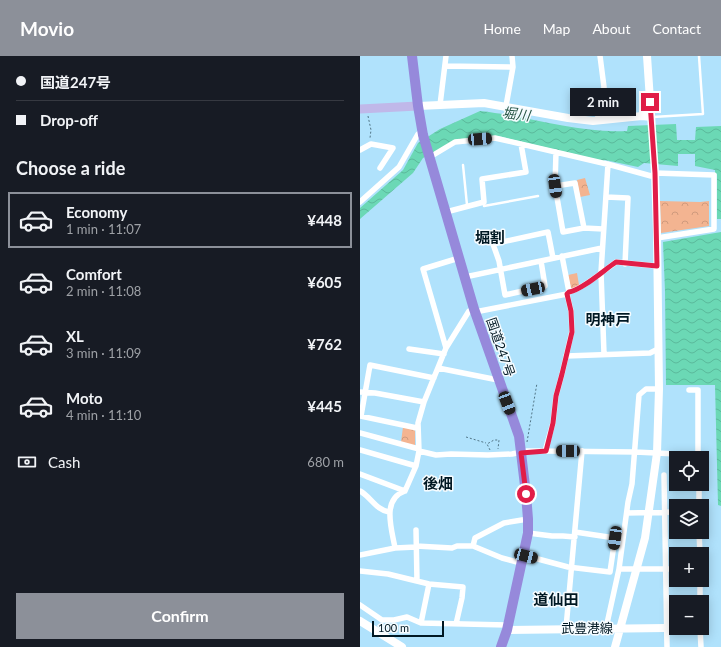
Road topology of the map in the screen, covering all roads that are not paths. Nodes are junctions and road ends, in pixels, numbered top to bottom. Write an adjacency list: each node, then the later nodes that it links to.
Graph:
1 (412, 56): 10 (highway, 国道247号)
2 (446, 56): 7 (street)
3 (512, 56): 8 (street)
4 (600, 56): 14 (street)
5 (647, 56): 13 (street)
6 (699, 56): 13 (lane)
7 (445, 66): 8 (street); 9 (street)
8 (513, 67): 11 (street)
9 (440, 105): 10 (street); 11 (street)
10 (418, 106): 12 (main road); 15 (highway, 国道247号)
11 (506, 106): 14 (street)
12 (364, 111)
13 (651, 117): 14 (street); 23 (street)
14 (597, 121)
15 (423, 133): 19 (highway, 国道247号); 27 (street)
16 (521, 144): 18 (street); 19 (street); 28 (street)
17 (360, 150): 22 (street)
18 (556, 152): 20 (street); 24 (street)
19 (430, 156): 30 (highway, 国道247号)
20 (608, 164): 23 (street); 26 (street)
21 (463, 165): 29 (lane)
22 (380, 168)
23 (655, 173): 33 (street); 33 (street)
24 (555, 186): 31 (street); 31 (street)
25 (538, 196): 28 (lane)
26 (606, 197): 32 (street); 39 (street)
27 (360, 202)
28 (484, 202): 29 (street)
29 (467, 206): 30 (street)
30 (446, 212): 36 (highway, 国道247号)
31 (584, 228): 32 (street)
32 (603, 229): 34 (street)
33 (657, 238): 40 (street)
34 (602, 248): 35 (street); 42 (street)
35 (562, 256): 37 (street); 44 (street)
36 (459, 258): 43 (highway, 国道247号); 48 (street)
37 (553, 258): 38 (street); 41 (street)
38 (541, 261): 41 (street); 41 (street)
39 (625, 264): 40 (street); 42 (street)
40 (657, 266): 47 (street)
41 (500, 269): 43 (street)
42 (602, 272): 44 (street); 49 (street)
43 (465, 277): 45 (highway, 国道247号)
44 (568, 293): 45 (street); 50 (street)
45 (474, 311): 48 (street); 53 (highway, 国道247号)
46 (409, 349): 48 (street)
47 (658, 349): 49 (street); 54 (street)
48 (445, 351): 51 (street)
49 (604, 354): 50 (street)
50 (566, 356): 64 (street)
51 (438, 368): 52 (street); 53 (street)
52 (434, 378): 56 (street); 57 (street)
53 (498, 380): 63 (highway, 国道247号)
54 (659, 389): 67 (street); 68 (street)
55 (689, 390): 66 (street)
56 (363, 392): 57 (street); 58 (street)
57 (424, 402): 59 (street)
58 (360, 416): 59 (street)
59 (417, 428): 62 (street)
60 (360, 433): 62 (street)
61 (360, 450): 70 (street)
62 (419, 450): 63 (street); 70 (street)
63 (524, 450): 64 (street); 80 (highway, 国道247号)
64 (546, 451): 65 (street)
65 (582, 451): 67 (street); 83 (street)
66 (698, 451)
67 (635, 452): 68 (street); 79 (street)
68 (657, 454): 69 (street); 76 (street)
69 (669, 455)
70 (416, 466): 73 (street)
71 (360, 474): 73 (street)
72 (664, 475): 77 (street)
73 (405, 491): 75 (street)
74 (360, 492): 75 (street)
75 (389, 512): 86 (street)
76 (649, 512): 77 (street); 79 (street); 93 (street)
77 (664, 512): 78 (street); 91 (street)
78 (669, 512)
79 (627, 513): 90 (street)
80 (528, 519): 82 (highway, 国道247号); 85 (street)
81 (416, 530): 84 (street)
82 (528, 532): 83 (street); 88 (highway, 国道247号)
83 (575, 535): 89 (street); 89 (street)
84 (416, 546): 85 (street); 86 (street); 95 (street)
85 (473, 546): 88 (street)
86 (395, 548): 87 (street)
87 (360, 554)
88 (522, 559): 89 (street); 101 (highway, 国道247号)
89 (572, 567): 102 (street)
90 (619, 569): 93 (street); 103 (street)
91 (665, 569): 92 (street); 93 (street); 104 (street)
92 (669, 569)
93 (637, 570): 105 (street)
94 (360, 571): 95 (street)
95 (416, 581): 96 (street)
96 (429, 584): 99 (street); 100 (street)
97 (360, 605): 99 (street)
98 (360, 621): 107 (street)
99 (421, 622): 100 (street)
100 (456, 624): 101 (street)
101 (507, 627): 102 (street, 武豊港線); 108 (highway, 国道247号)
102 (566, 628): 103 (street, 武豊港線)
103 (606, 628): 105 (street, 武豊港線)
104 (666, 628): 105 (street, 武豊港線); 110 (street)
105 (620, 629): 109 (street)
106 (700, 635): 111 (street)
107 (402, 647)
108 (501, 647)
109 (615, 647)
110 (667, 647)
111 (700, 647)

